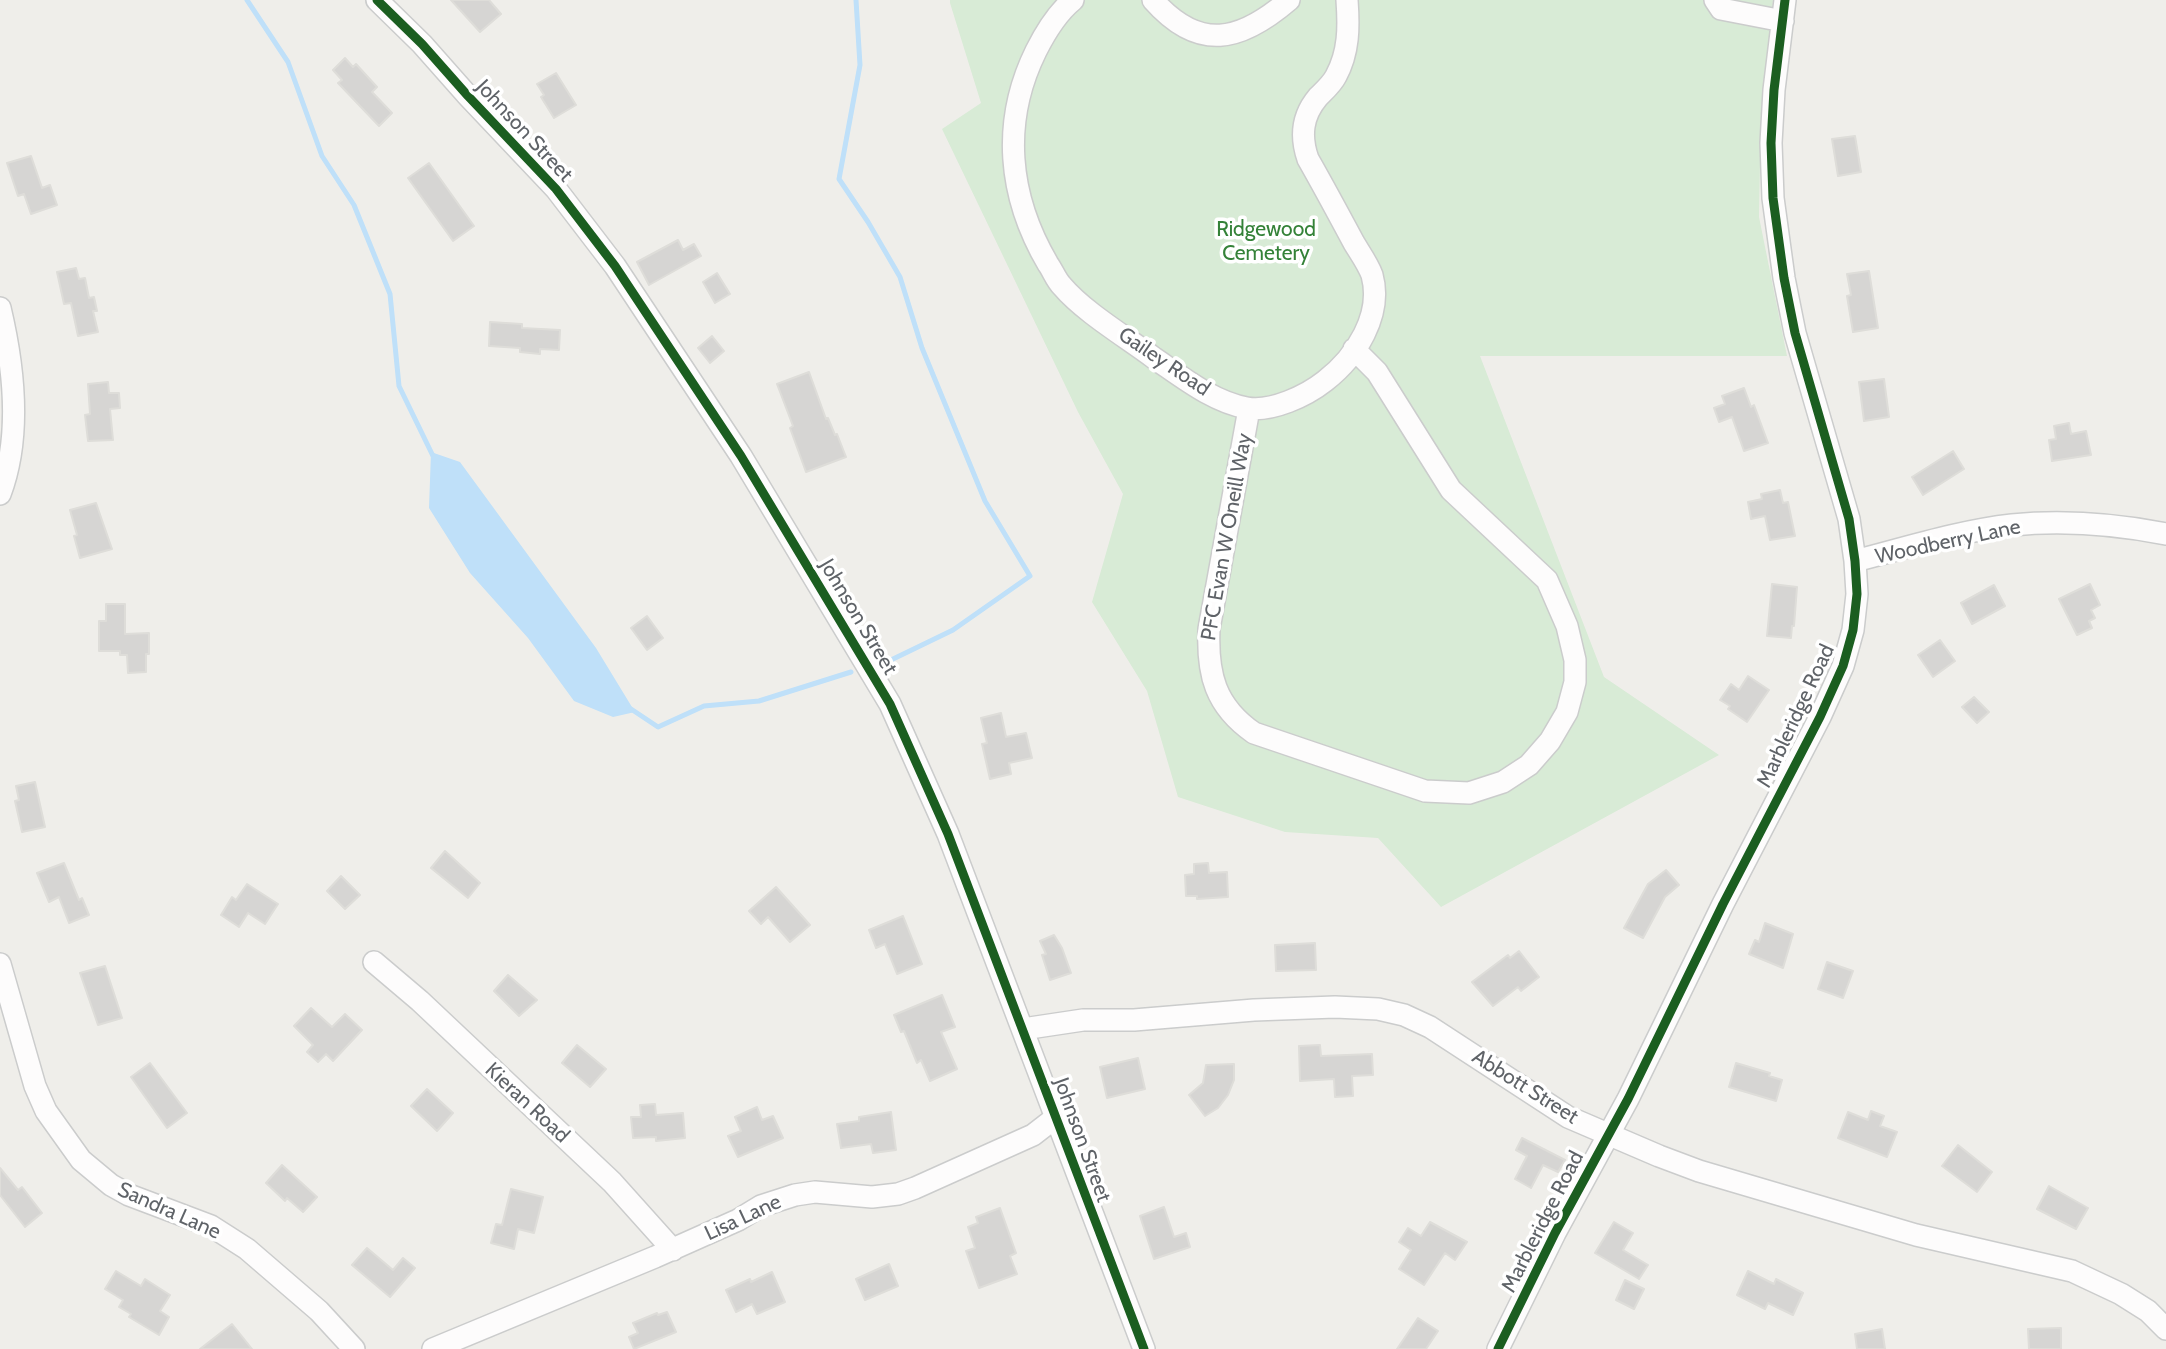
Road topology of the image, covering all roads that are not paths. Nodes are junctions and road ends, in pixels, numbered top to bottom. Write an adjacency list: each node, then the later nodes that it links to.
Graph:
1 (377, 0): 16 (street, Johnson Street)
2 (1073, 0): 10 (street, Gailey Road)
3 (1153, 0): 4 (street)
4 (1289, 0)
5 (1347, 0): 9 (street, Gailey Road)
6 (1714, 0): 7 (street)
7 (1784, 10): 13 (street, Marbleridge Road)
8 (0, 308): 11 (street)
9 (1354, 349): 10 (street, Gailey Road); 10 (street, PFC Evan W Oneill Way)
10 (1249, 409)
11 (0, 494)
12 (2166, 534): 13 (street, Woodberry Lane)
13 (1855, 561): 18 (street, Marbleridge Road)
14 (374, 962): 19 (street, Kieran Road)
15 (0, 964): 21 (street, Sandra Lane)
16 (1023, 1029): 17 (street, Johnson Street); 18 (street, Abbott Street)
17 (1055, 1118): 19 (street, Lisa Lane); 23 (street, Johnson Street)
18 (1609, 1134): 20 (street, Abbott Street); 24 (street, Marbleridge Road)
19 (673, 1250): 22 (street, Lisa Lane)
20 (2166, 1329)
21 (354, 1349)
22 (433, 1349)
23 (1144, 1349)
24 (1498, 1349)

